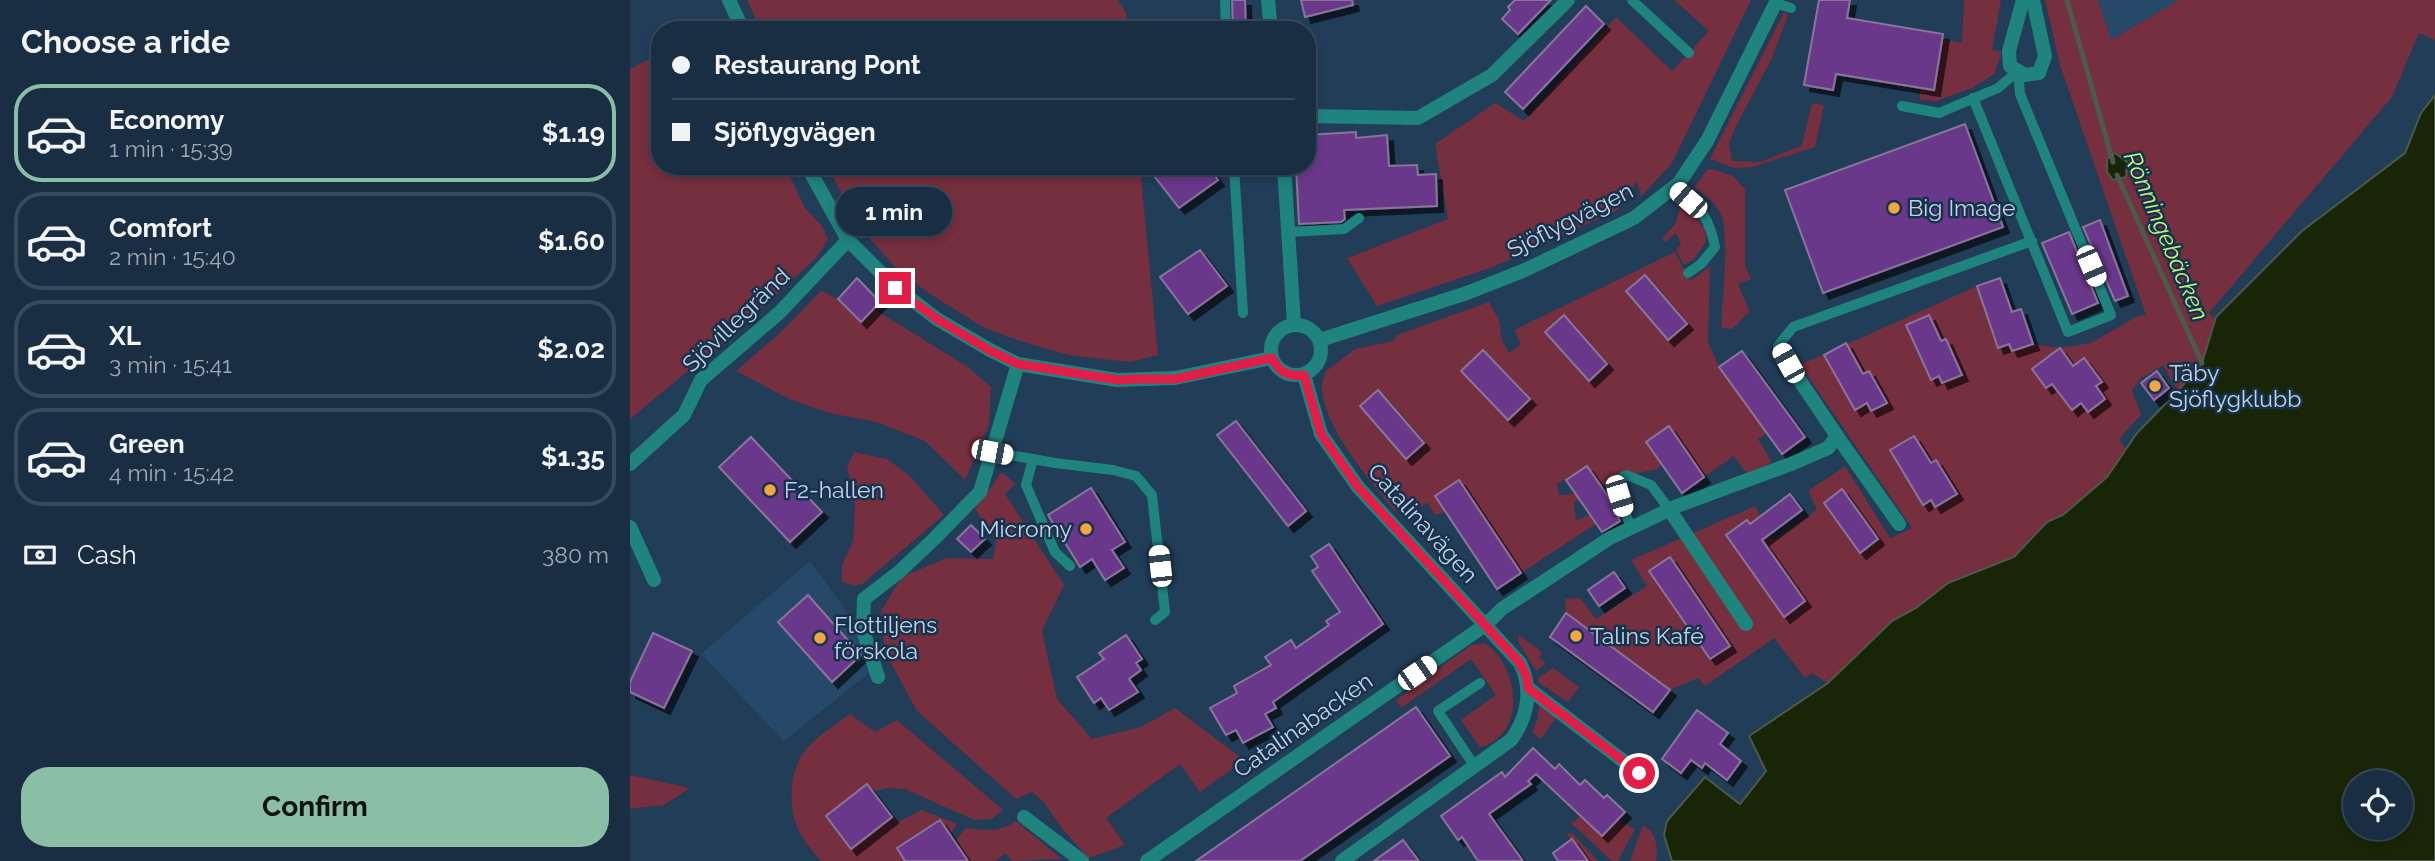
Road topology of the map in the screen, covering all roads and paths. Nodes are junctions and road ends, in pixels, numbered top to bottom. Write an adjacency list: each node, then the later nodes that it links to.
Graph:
1 (729, 0): 10 (street)
2 (1225, 0): 11 (lane)
3 (1268, 0): 12 (street)
4 (1568, 0): 17 (street)
5 (1632, 0): 13 (lane)
6 (2023, 0): 14 (street)
7 (2033, 0): 14 (street)
8 (1776, 1): 9 (lane); 21 (street, Sjöflygvägen)
9 (1791, 8)
10 (739, 21)
11 (1226, 21)
12 (1270, 21)
13 (1689, 53)
14 (2018, 71): 15 (lane); 25 (lane)
15 (1973, 98): 16 (lane); 25 (lane)
16 (1902, 106)
17 (1316, 116)
18 (812, 175): 24 (street)
19 (1235, 175): 27 (lane)
20 (1285, 175): 23 (street)
21 (1674, 187): 26 (lane); 29 (street, Sjöflygvägen)
22 (1359, 218): 23 (lane)
23 (1288, 232): 28 (street)
24 (848, 240): 32 (street); 37 (street, Sjövillegränd)
25 (2032, 241): 31 (lane)
26 (1688, 274)
27 (1243, 313)
28 (1294, 324): 29 (street); 30 (street)
29 (1320, 340): 33 (street)
30 (1272, 358): 32 (street); 33 (street)
31 (1788, 363): 34 (street)
32 (1018, 364): 35 (street)
33 (1304, 375): 46 (street, Catalinavägen)
34 (1837, 436): 38 (street, Catalinabacken); 39 (street)
35 (992, 452): 36 (lane); 47 (street)
36 (1032, 459): 42 (lane); 44 (lane)
37 (630, 464)
38 (1669, 509): 41 (street, Catalinabacken); 41 (lane); 45 (street)
39 (1899, 524)
40 (630, 527): 43 (street)
41 (1631, 527): 46 (street, Catalinabacken)
42 (1070, 566)
43 (653, 580)
44 (1156, 620)
45 (1746, 624)
46 (1485, 625): 49 (street, Catalinavägen); 54 (street, Catalinabacken)
47 (878, 677)
48 (1480, 684): 50 (lane)
49 (1528, 688): 50 (street); 51 (street)
50 (1475, 767): 55 (street)
51 (1639, 773)
52 (1024, 817): 53 (street)
53 (1082, 861)
54 (1147, 861)
55 (1342, 861)

